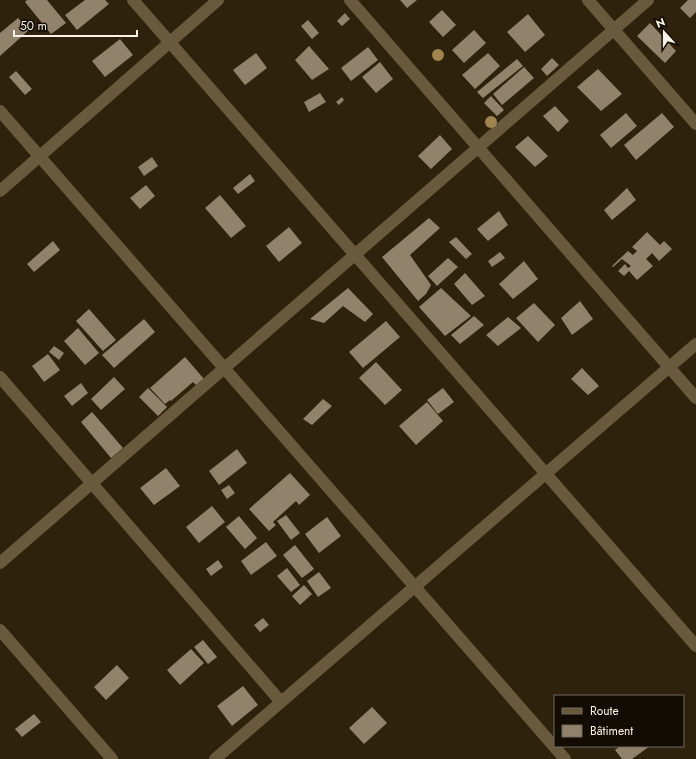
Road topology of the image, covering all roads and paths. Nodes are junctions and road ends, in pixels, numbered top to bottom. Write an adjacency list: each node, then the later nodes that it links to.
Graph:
1 (132, 0): 7 (street)
2 (218, 0): 7 (street)
3 (350, 0): 10 (street)
4 (588, 0): 6 (street)
5 (648, 0): 6 (street)
6 (614, 30): 9 (street); 10 (street)
7 (170, 42): 11 (street); 13 (street)
8 (0, 111): 11 (street)
9 (696, 124)
10 (478, 148): 13 (street); 15 (street)
11 (40, 156): 12 (street); 16 (street)
12 (0, 191)
13 (355, 255): 16 (street); 19 (street)
14 (696, 344): 15 (street)
15 (669, 367): 18 (street); 19 (street)
16 (224, 368): 20 (street); 22 (street)
17 (0, 378): 20 (street)
18 (696, 398)
19 (546, 473): 22 (street); 24 (street)
20 (92, 483): 21 (street); 25 (street)
21 (0, 563)
22 (415, 586): 25 (street); 26 (street)
23 (0, 630): 28 (street)
24 (696, 646)
25 (281, 702): 29 (street)
26 (554, 746)
27 (555, 747): 30 (street)
28 (112, 759)
29 (215, 759)
30 (565, 759)

